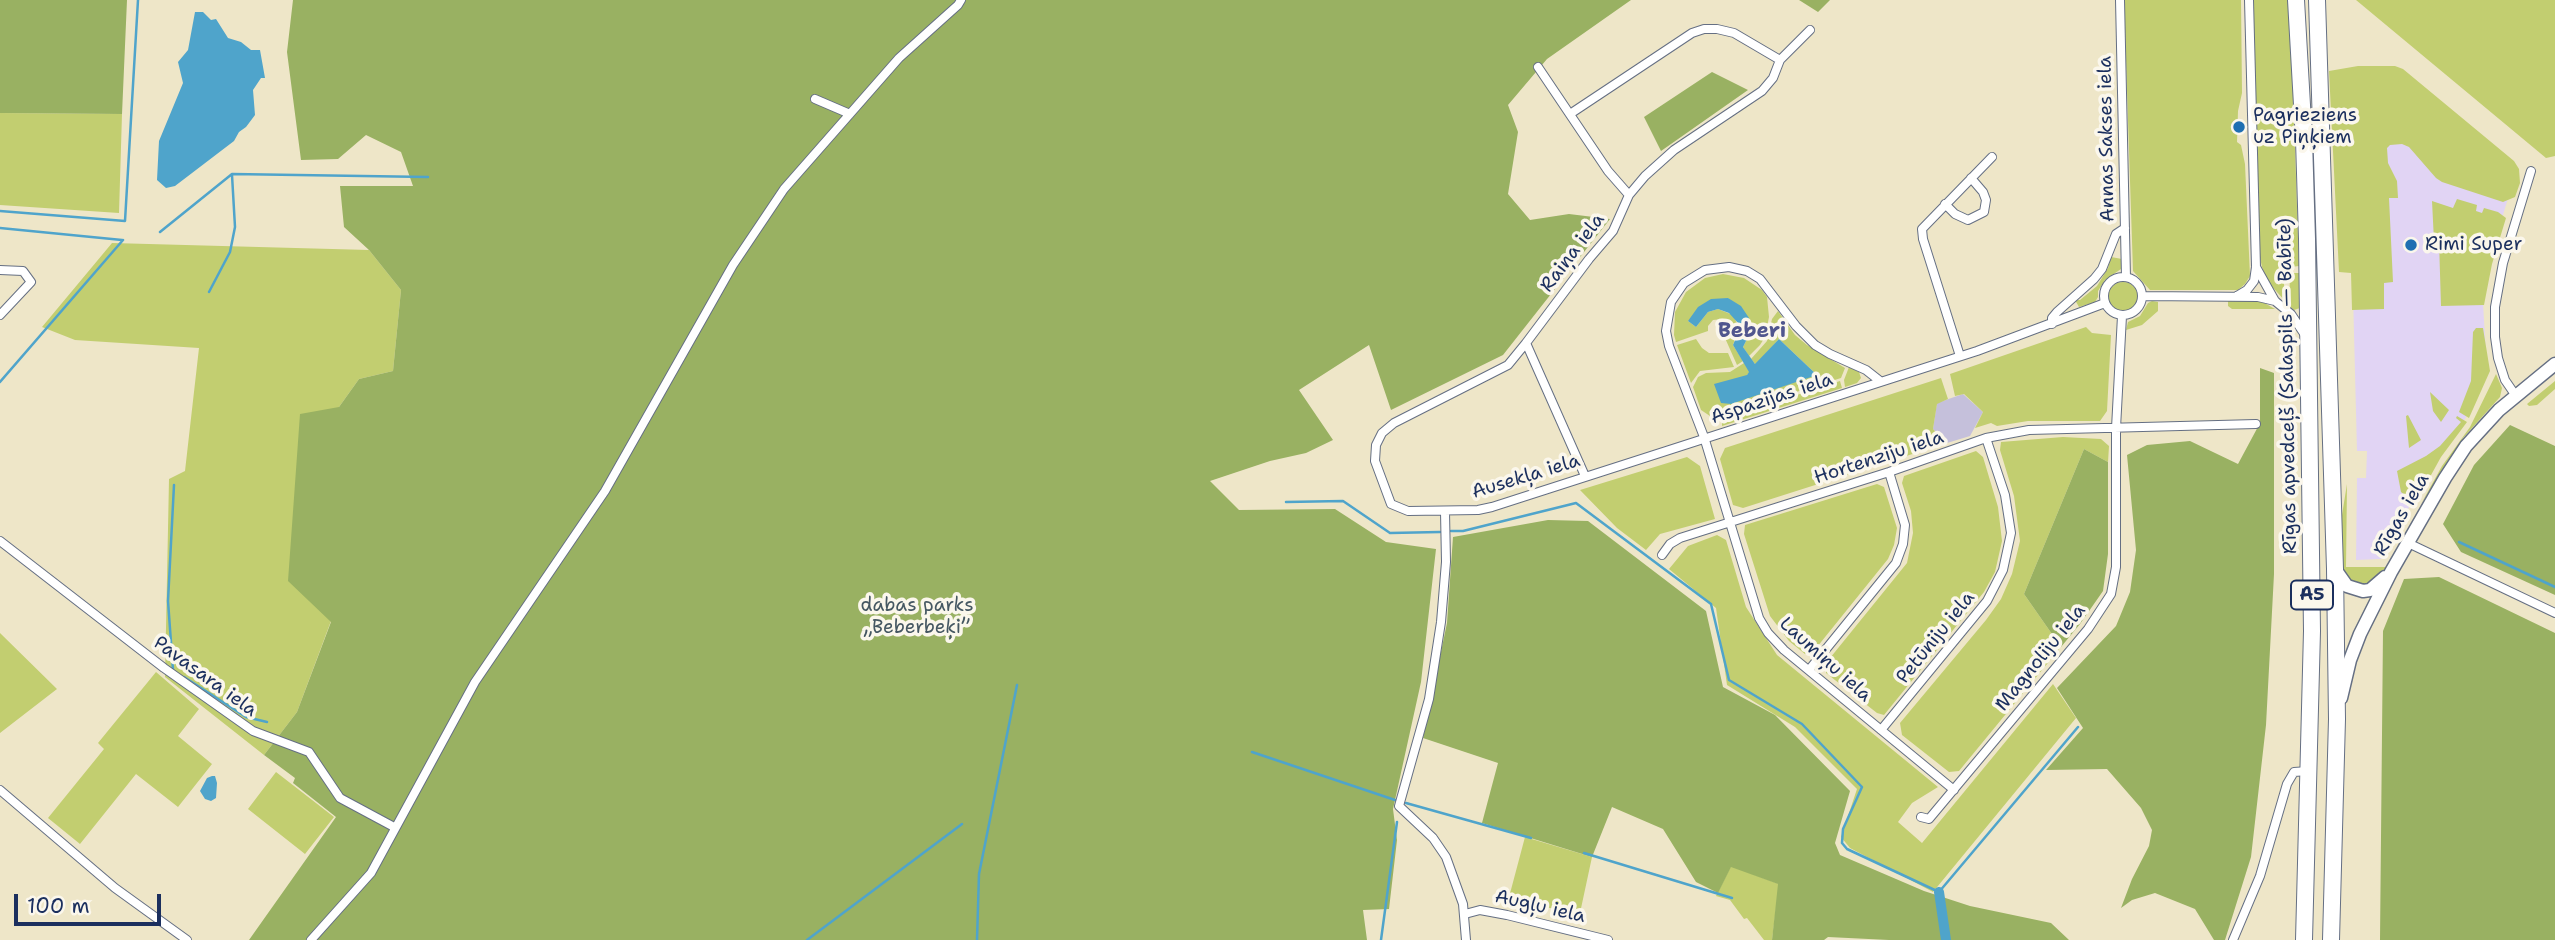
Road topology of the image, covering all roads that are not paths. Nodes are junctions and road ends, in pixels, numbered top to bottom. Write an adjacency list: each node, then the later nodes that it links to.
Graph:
1 (961, 0): 10 (street)
2 (2120, 0): 17 (street, Annas Sakses iela)
3 (2249, 0): 18 (street)
4 (2296, 0): 28 (highway, Rīgas apvedceļš (Salaspils — Babīte) / A5)
5 (2317, 0): 45 (highway, Rīgas apvedceļš (Salaspils — Babīte) / A5)
6 (1810, 30): 7 (street, Raiņa iela)
7 (1780, 60): 11 (street); 15 (street, Raiņa iela)
8 (1538, 67): 11 (street)
9 (815, 99): 10 (street)
10 (850, 114): 55 (street)
11 (1570, 114): 15 (street)
12 (1993, 157): 14 (street)
13 (2531, 171): 33 (street)
14 (1971, 178): 16 (street); 16 (street)
15 (1629, 195): 29 (street, Raiņa iela)
16 (1945, 204): 30 (street)
17 (2125, 228): 20 (street, Annas Sakses iela); 27 (street)
18 (2256, 267): 22 (street); 23 (street)
19 (0, 270): 25 (street)
20 (2126, 277): 21 (street); 24 (street)
21 (2143, 296): 22 (street); 26 (street)
22 (2237, 296): 23 (street)
23 (2274, 301): 28 (street)
24 (2105, 303): 26 (street); 27 (street, Aspazijas iela)
25 (0, 315)
26 (2122, 316): 35 (street, Magnoliju iela)
27 (2053, 324): 30 (street, Aspazijas iela)
28 (2308, 339): 51 (highway, Rīgas apvedceļš (Salaspils — Babīte) / A5)
29 (1527, 342): 39 (street); 40 (street, Ausekļa iela)
30 (1960, 356): 32 (street, Aspazijas iela)
31 (2555, 364): 33 (main road, Rīgas iela)
32 (1880, 381): 36 (street, Aspazijas iela); 36 (street, Aspazijas iela)
33 (2516, 396): 43 (main road, Rīgas iela)
34 (2256, 424): 35 (street, Hortenziju iela)
35 (2116, 428): 37 (street, Hortenziju iela); 53 (street, Magnoliju iela)
36 (1704, 438): 39 (street, Ausekļa iela); 41 (street, Laumiņu iela)
37 (1986, 438): 38 (street, Hortenziju iela); 50 (street, Petūniju iela)
38 (1889, 472): 41 (street, Hortenziju iela); 48 (street)
39 (1585, 476): 40 (street, Ausekļa iela)
40 (1445, 512): 56 (street)
41 (1730, 522): 44 (street, Hortenziju iela); 48 (street, Laumiņu iela)
42 (0, 541): 55 (street, Pavasara iela)
43 (2408, 542): 46 (main road, Rīgas iela); 47 (street)
44 (1662, 555)
45 (2335, 569): 46 (main road); 49 (highway, Rīgas apvedceļš (Salaspils — Babīte) / A5)
46 (2391, 572): 49 (main road, Rīgas iela)
47 (2555, 614)
48 (1810, 670): 50 (street, Laumiņu iela)
49 (2337, 719): 63 (highway, Rīgas apvedceļš (Salaspils — Babīte) / A5)
50 (1881, 730): 53 (street, Laumiņu iela)
51 (2308, 771): 61 (street); 62 (highway, Rīgas apvedceļš (Salaspils — Babīte) / A5)
52 (0, 790): 57 (street)
53 (1954, 790): 54 (street, Magnoliju iela)
54 (1921, 817)
55 (394, 827): 58 (street)
56 (1465, 914): 59 (street); 60 (street, Augļu iela)
57 (187, 940)
58 (312, 940)
59 (1466, 940)
60 (1608, 940)
61 (2233, 940)
62 (2304, 940)
63 (2331, 940)

